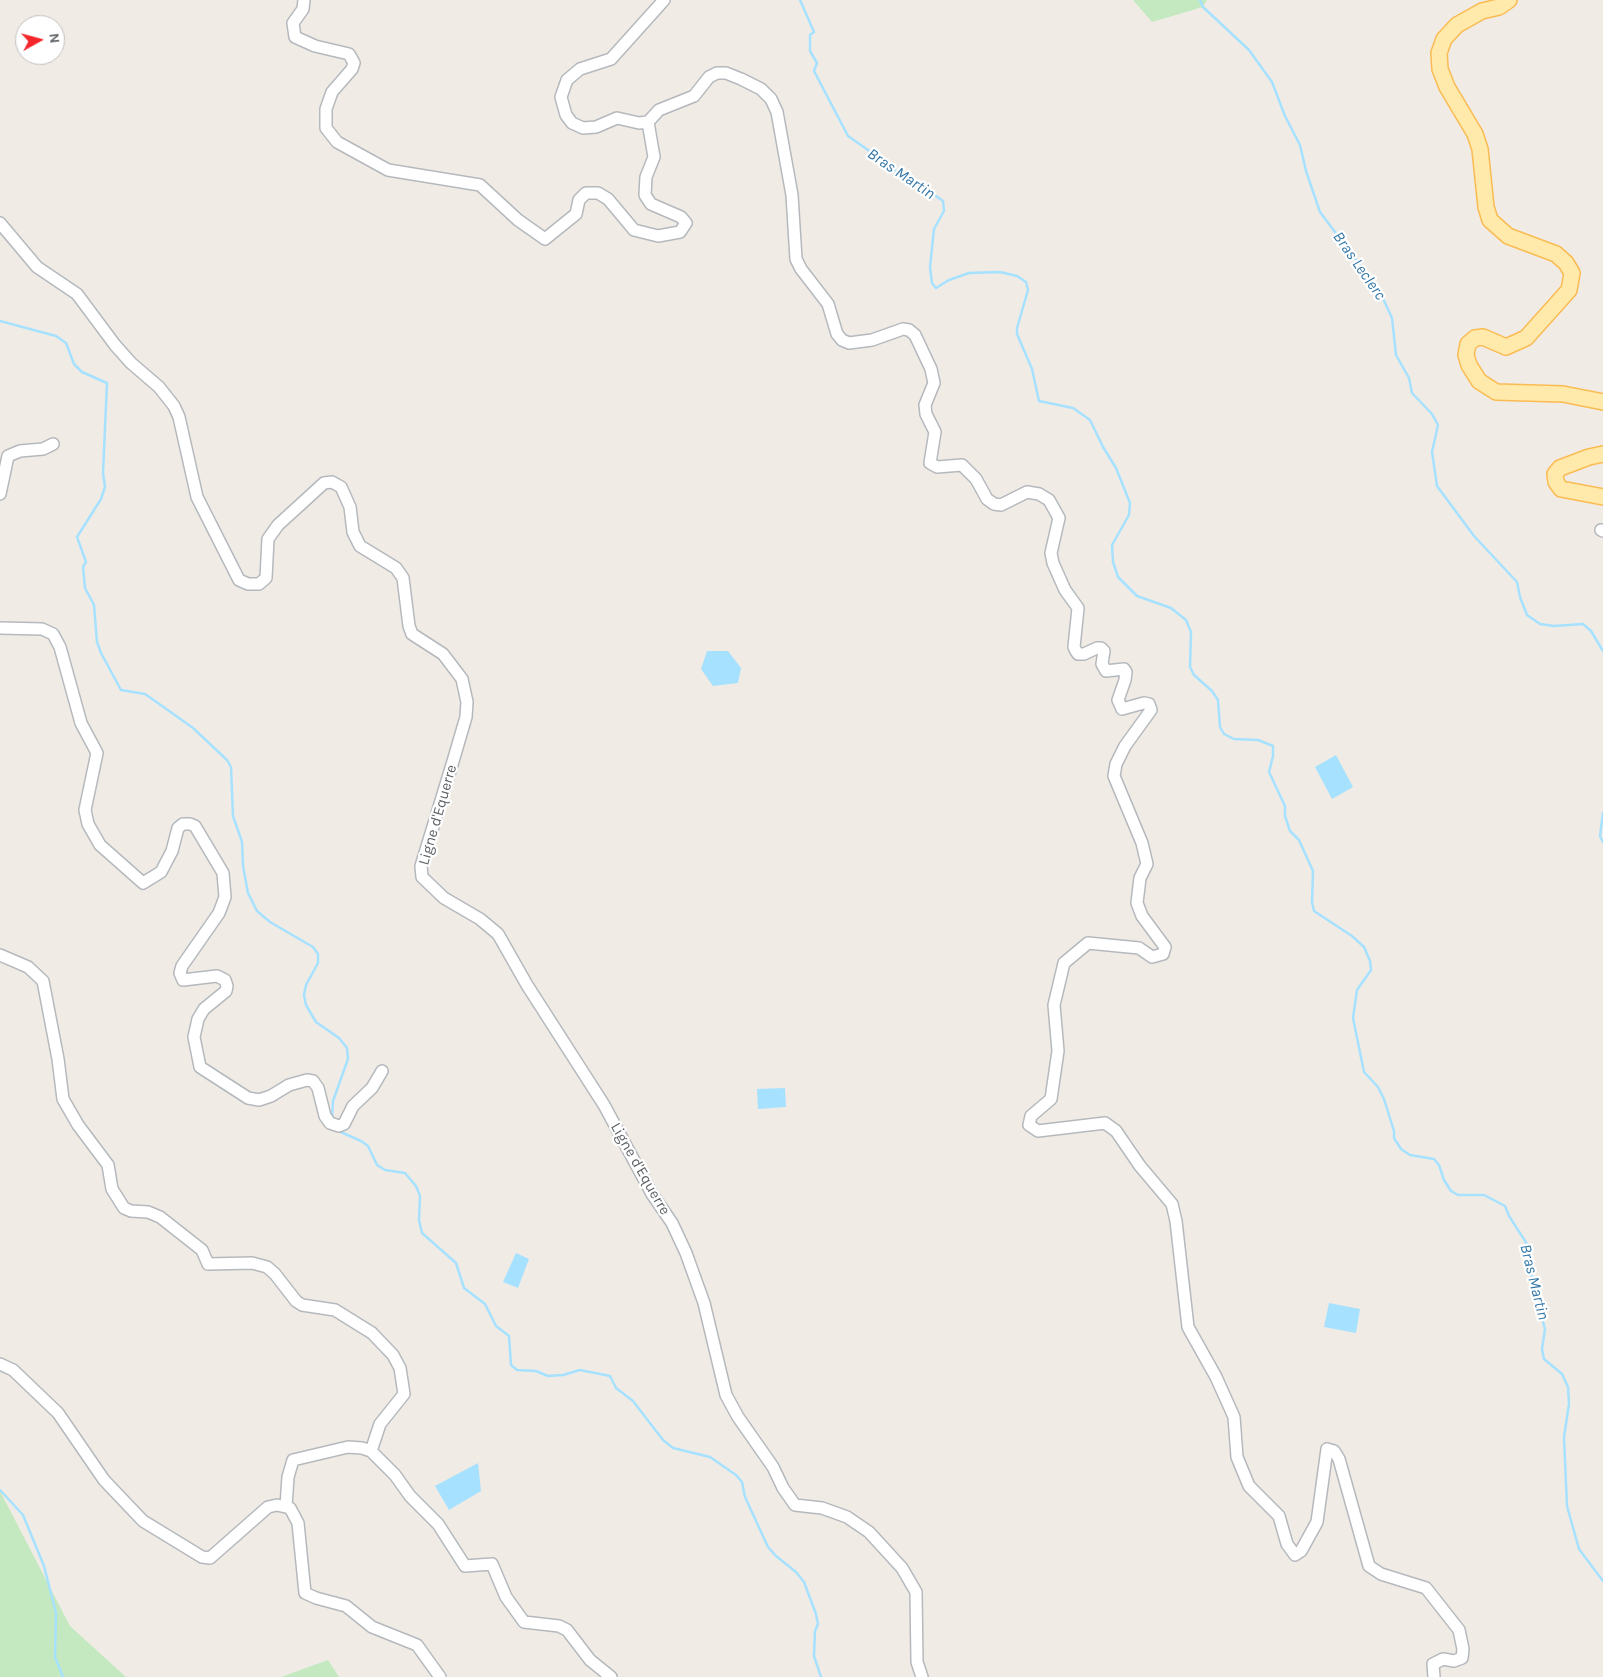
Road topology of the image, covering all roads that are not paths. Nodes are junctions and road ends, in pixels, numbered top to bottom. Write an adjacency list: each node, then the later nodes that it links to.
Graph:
1 (304, 0): 4 (street)
2 (664, 0): 4 (street)
3 (1509, 0): 6 (main road)
4 (648, 122): 20 (street)
5 (0, 223): 19 (street, Ligne d'Equerre)
6 (1603, 402)
7 (53, 444): 9 (street)
8 (1603, 454): 10 (main road)
9 (0, 494)
10 (1603, 497)
11 (0, 628): 13 (street)
12 (0, 955): 15 (street)
13 (382, 1071)
14 (0, 1364): 16 (street)
15 (371, 1452): 16 (street); 18 (street)
16 (286, 1506): 17 (street)
17 (440, 1677)
18 (611, 1677)
19 (922, 1677)
20 (1434, 1677)

